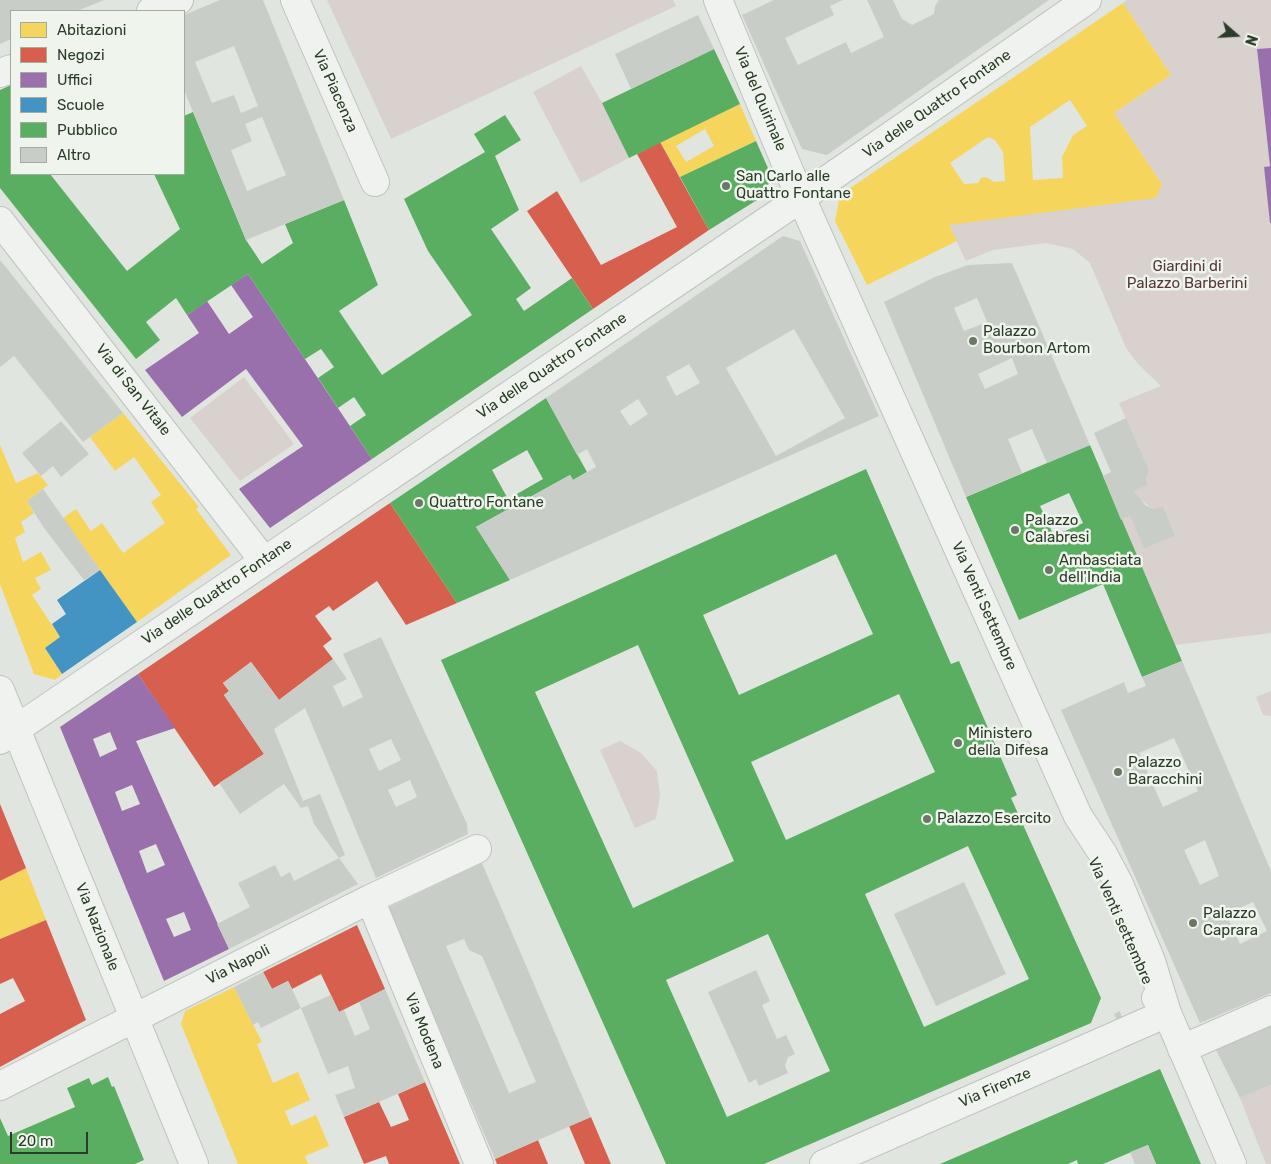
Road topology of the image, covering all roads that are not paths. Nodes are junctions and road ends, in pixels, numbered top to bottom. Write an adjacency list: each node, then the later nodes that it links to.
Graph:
1 (179, 0): 5 (street)
2 (295, 0): 6 (street, Via Piacenza)
3 (1087, 0): 7 (street, Via delle Quattro Fontane)
4 (725, 2): 7 (street, Via del Quirinale)
5 (154, 10)
6 (375, 182)
7 (801, 198): 9 (street, Via delle Quattro Fontane); 15 (street, Via Venti Settembre)
8 (0, 221): 9 (street, Via di San Vitale)
9 (264, 561): 11 (street, Via delle Quattro Fontane)
10 (0, 690): 11 (street, Via Nazionale)
11 (8, 734): 16 (street, Via Nazionale)
12 (477, 848): 13 (street, Via Napoli)
13 (370, 899): 16 (street, Via Napoli); 20 (street, Via Modena)
14 (1271, 1010): 17 (street)
15 (1167, 1013): 17 (street); 21 (street, Via Firenze)
16 (134, 1017): 18 (street, Via Napoli); 19 (street, Via Nazionale)
17 (1182, 1049): 22 (street)
18 (0, 1086)
19 (194, 1164)
20 (479, 1164)
21 (824, 1164)
22 (1232, 1164)

